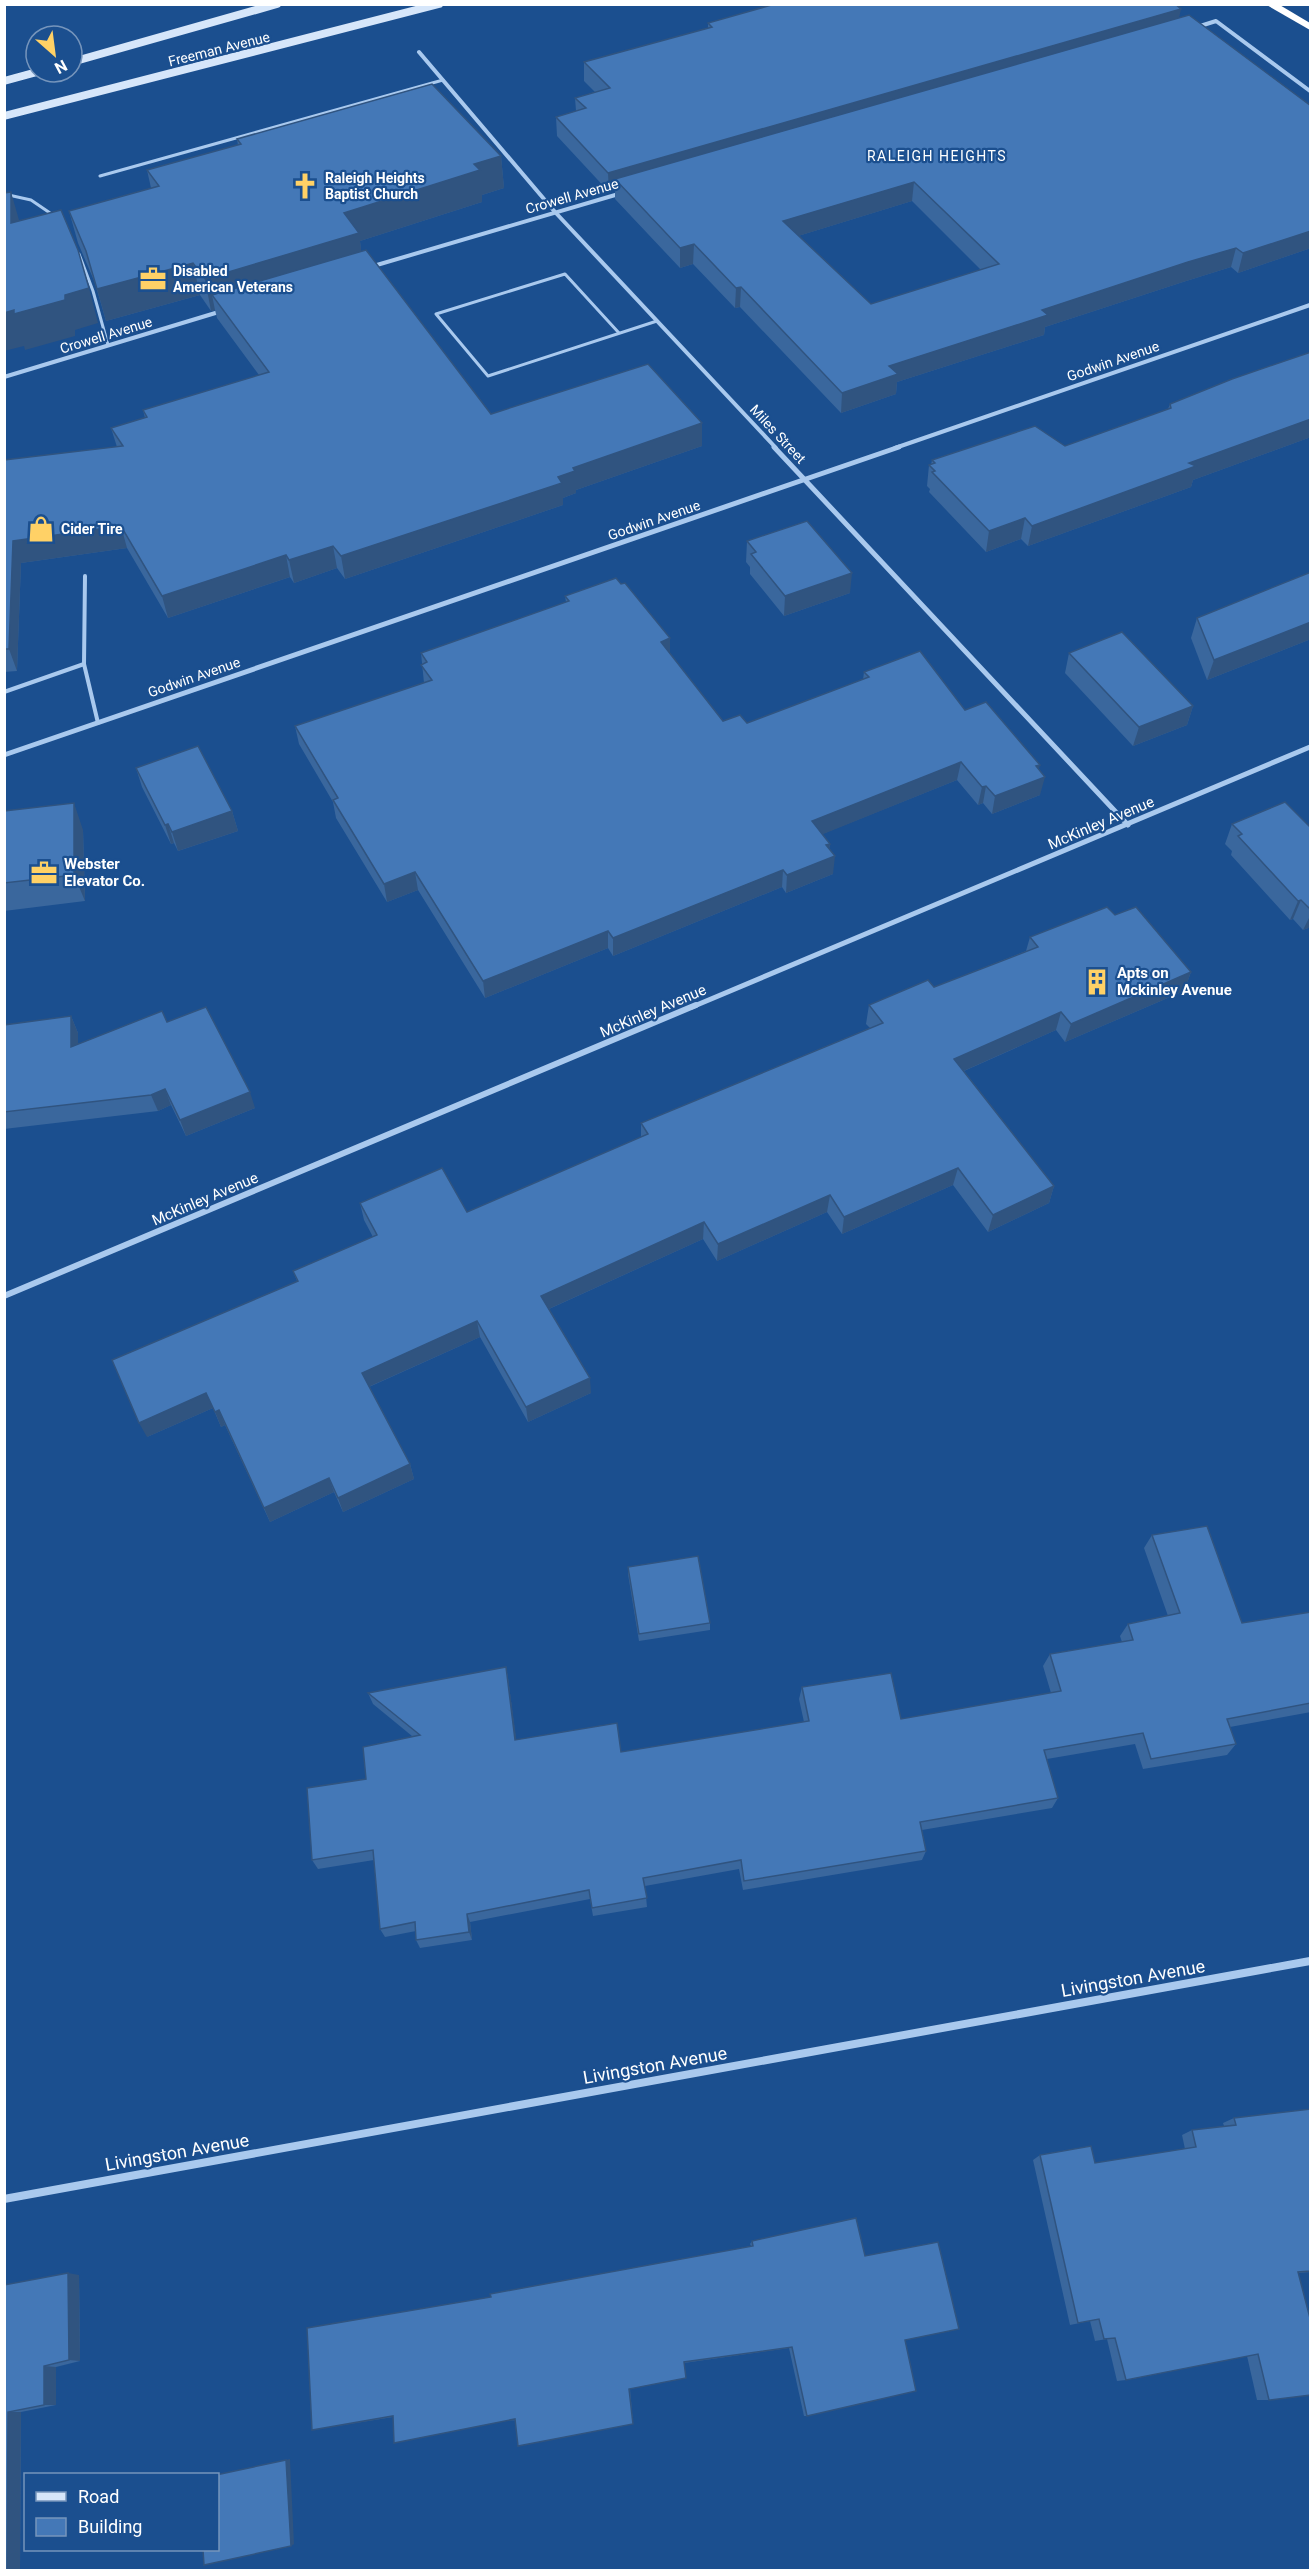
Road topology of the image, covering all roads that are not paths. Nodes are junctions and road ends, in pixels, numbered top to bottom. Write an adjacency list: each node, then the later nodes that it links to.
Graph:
1 (277, 4): 7 (main road, Freeman Avenue)
2 (439, 4): 12 (main road, Freeman Avenue)
3 (1270, 4): 4 (highway)
4 (1311, 27)
5 (1193, 28): 11 (street)
6 (419, 52): 9 (street, Miles Street)
7 (84, 59)
8 (24, 76): 10 (main road)
9 (443, 80): 13 (lane); 16 (street, Miles Street)
10 (4, 81)
11 (1311, 91)
12 (4, 116)
13 (100, 176)
14 (623, 192): 16 (street, Crowell Avenue)
15 (4, 194): 17 (lane)
16 (555, 212): 19 (street, Crowell Avenue); 22 (street, Miles Street)
17 (56, 217)
18 (76, 246): 24 (lane)
19 (360, 270)
20 (1311, 305): 26 (street, Godwin Avenue)
21 (234, 307): 24 (street, Crowell Avenue)
22 (657, 321): 23 (lane); 26 (street, Miles Street)
23 (619, 333): 23 (lane)
24 (108, 345): 25 (street, Crowell Avenue)
25 (4, 377)
26 (806, 481): 30 (street, Godwin Avenue); 33 (street, Miles Street)
27 (85, 576): 28 (lane)
28 (84, 664): 29 (lane); 30 (lane)
29 (4, 692)
30 (98, 723): 32 (street, Godwin Avenue)
31 (1311, 747): 33 (street, McKinley Avenue)
32 (4, 755)
33 (1128, 825): 34 (street, McKinley Avenue)
34 (4, 1296)
35 (1311, 1961): 36 (street, Livingston Avenue)
36 (4, 2199)

